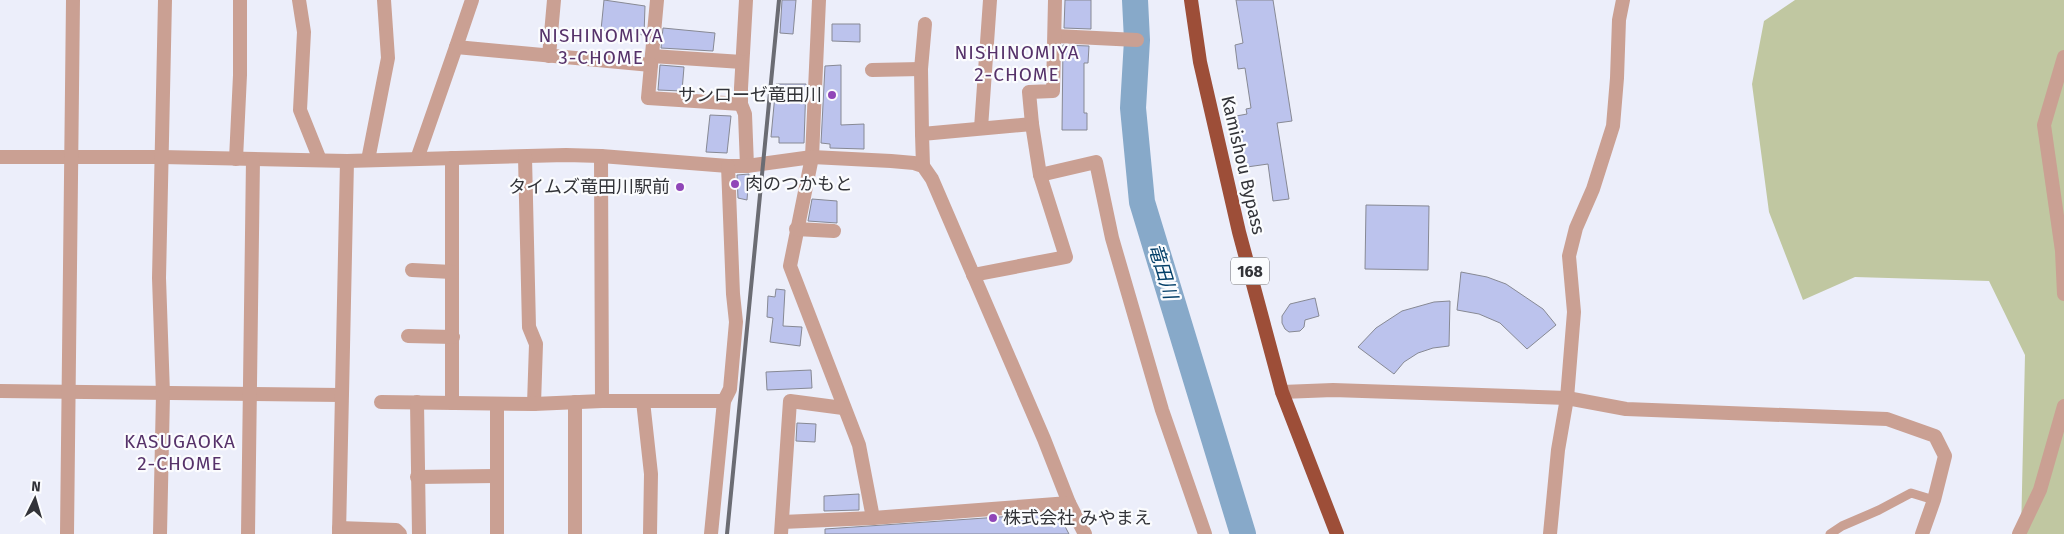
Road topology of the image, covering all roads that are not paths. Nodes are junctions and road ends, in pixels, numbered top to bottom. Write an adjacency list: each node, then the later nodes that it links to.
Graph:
1 (73, 0): 33 (street)
2 (165, 0): 31 (street)
3 (240, 0): 36 (street)
4 (299, 0): 39 (street)
5 (384, 0): 40 (street)
6 (472, 0): 18 (street)
7 (554, 0): 19 (street)
8 (657, 0): 21 (street)
9 (746, 0): 22 (street)
10 (819, 0): 32 (street)
11 (990, 0): 27 (street)
12 (1055, 0): 16 (street)
13 (1191, 0): 56 (highway, Kamishou Bypass / 168)
14 (1623, 0): 60 (street)
15 (925, 24): 23 (street)
16 (1055, 36): 17 (street); 26 (street)
17 (1137, 40)
18 (456, 47): 19 (street); 38 (street)
19 (549, 56): 21 (street)
20 (2064, 57): 51 (street)
21 (652, 60): 22 (street); 25 (street)
22 (742, 62): 25 (street)
23 (921, 69): 24 (street); 28 (street)
24 (872, 70)
25 (741, 104): 43 (street)
26 (1032, 124): 27 (street); 45 (street)
27 (981, 128): 28 (street)
28 (922, 134): 44 (street)
29 (601, 156): 35 (street); 42 (street); 62 (street)
30 (0, 157): 33 (street)
31 (162, 157): 33 (street); 36 (street); 57 (street)
32 (812, 157): 43 (street); 44 (street); 46 (street)
33 (72, 158): 55 (street)
34 (452, 158): 35 (street); 38 (street); 49 (street)
35 (525, 158): 69 (street)
36 (236, 159): 37 (street)
37 (253, 159): 39 (street); 58 (street)
38 (417, 159): 40 (street)
39 (320, 160): 41 (street)
40 (368, 160): 41 (street)
41 (347, 161): 59 (street)
42 (728, 166): 43 (street); 63 (street)
43 (747, 166)
44 (923, 166): 50 (street)
45 (1040, 175): 50 (street); 89 (street)
46 (796, 229): 47 (street); 71 (street)
47 (834, 232)
48 (412, 270): 49 (street)
49 (452, 272): 53 (street)
50 (974, 275): 75 (street)
51 (2064, 294)
52 (408, 336): 53 (street)
53 (452, 337): 67 (street)
54 (0, 391): 55 (street)
55 (69, 392): 57 (street); 79 (street)
56 (1282, 392): 60 (street); 90 (highway, Kamishou Bypass / 168)
57 (163, 394): 58 (street); 80 (street)
58 (250, 394): 59 (street); 81 (street)
59 (341, 395): 78 (street)
60 (1566, 398): 74 (street); 91 (street)
61 (643, 400): 62 (street); 63 (street); 86 (street)
62 (602, 401): 66 (street)
63 (724, 401): 87 (street)
64 (381, 402): 65 (street)
65 (417, 402): 67 (street); 73 (street)
66 (575, 402): 69 (street); 85 (street)
67 (452, 403): 68 (street)
68 (497, 404): 69 (street); 72 (street)
69 (534, 404)
70 (2064, 406): 94 (street)
71 (843, 408): 76 (street); 77 (street)
72 (496, 476): 73 (street); 84 (street)
73 (417, 477): 83 (street)
74 (1934, 500): 92 (lane); 93 (street)
75 (1069, 503): 76 (street); 88 (street)
76 (873, 518): 77 (street)
77 (782, 528)
78 (339, 531): 82 (street)
79 (67, 534)
80 (160, 534)
81 (248, 534)
82 (400, 534)
83 (419, 534)
84 (497, 534)
85 (575, 534)
86 (650, 534)
87 (711, 534)
88 (1085, 534)
89 (1205, 534)
90 (1337, 534)
91 (1550, 534)
92 (1830, 534)
93 (1922, 534)
94 (2019, 534)

